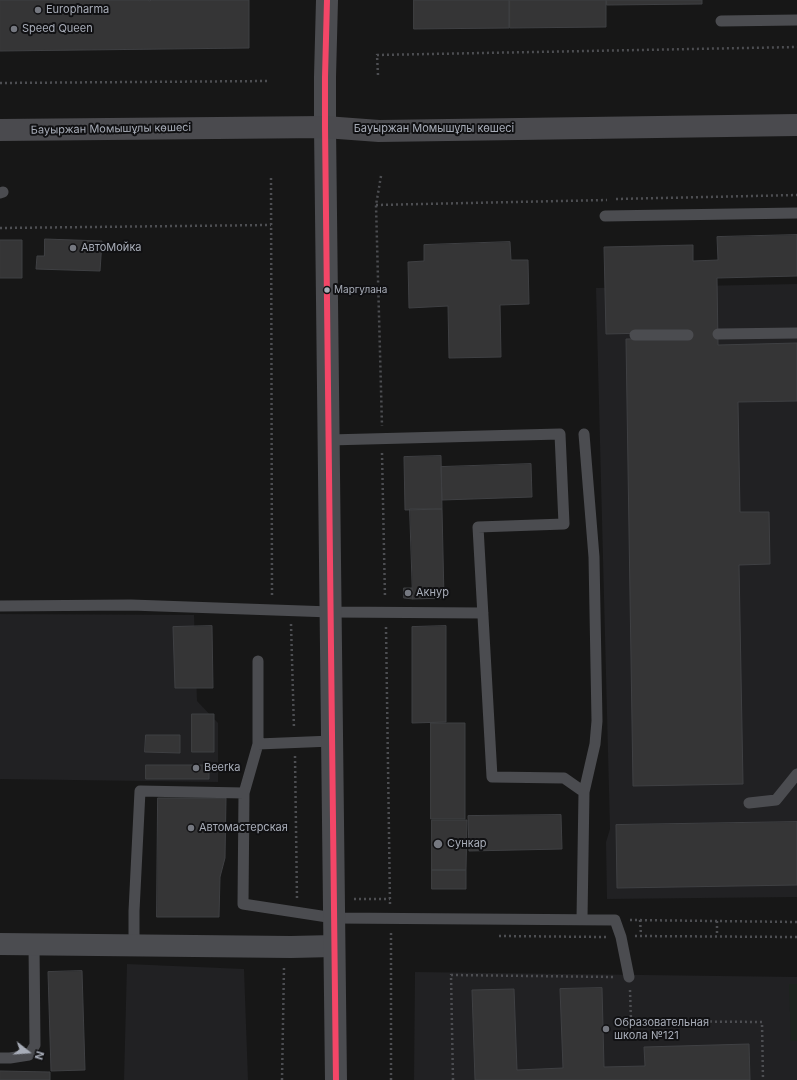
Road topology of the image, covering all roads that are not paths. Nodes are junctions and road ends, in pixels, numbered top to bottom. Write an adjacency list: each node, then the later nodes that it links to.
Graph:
1 (327, 0): 5 (street)
2 (720, 20): 3 (lane)
3 (797, 20)
4 (797, 125): 5 (main road, Бауыржан Момышұлы көшесі)
5 (325, 127): 6 (main road, Бауыржан Момышұлы көшесі); 14 (street)
6 (0, 130)
7 (797, 213): 8 (lane)
8 (605, 216)
9 (797, 333): 10 (lane)
10 (718, 334)
11 (635, 335): 12 (lane)
12 (688, 335)
13 (584, 434): 23 (lane)
14 (329, 440): 16 (street); 17 (lane)
15 (0, 606): 16 (lane)
16 (331, 612): 17 (lane); 19 (street)
17 (483, 613): 23 (lane)
18 (258, 661): 20 (lane)
19 (332, 741): 20 (lane); 25 (street)
20 (258, 744): 22 (lane)
21 (797, 774): 24 (lane)
22 (244, 792): 25 (lane); 29 (lane)
23 (584, 792): 26 (lane)
24 (749, 803)
25 (334, 918): 26 (lane); 30 (street)
26 (582, 920): 31 (lane)
27 (0, 944): 28 (street)
28 (34, 945): 29 (street); 32 (lane)
29 (134, 946): 30 (street)
30 (334, 946): 33 (street)
31 (629, 977)
32 (0, 1058)
33 (336, 1080)

